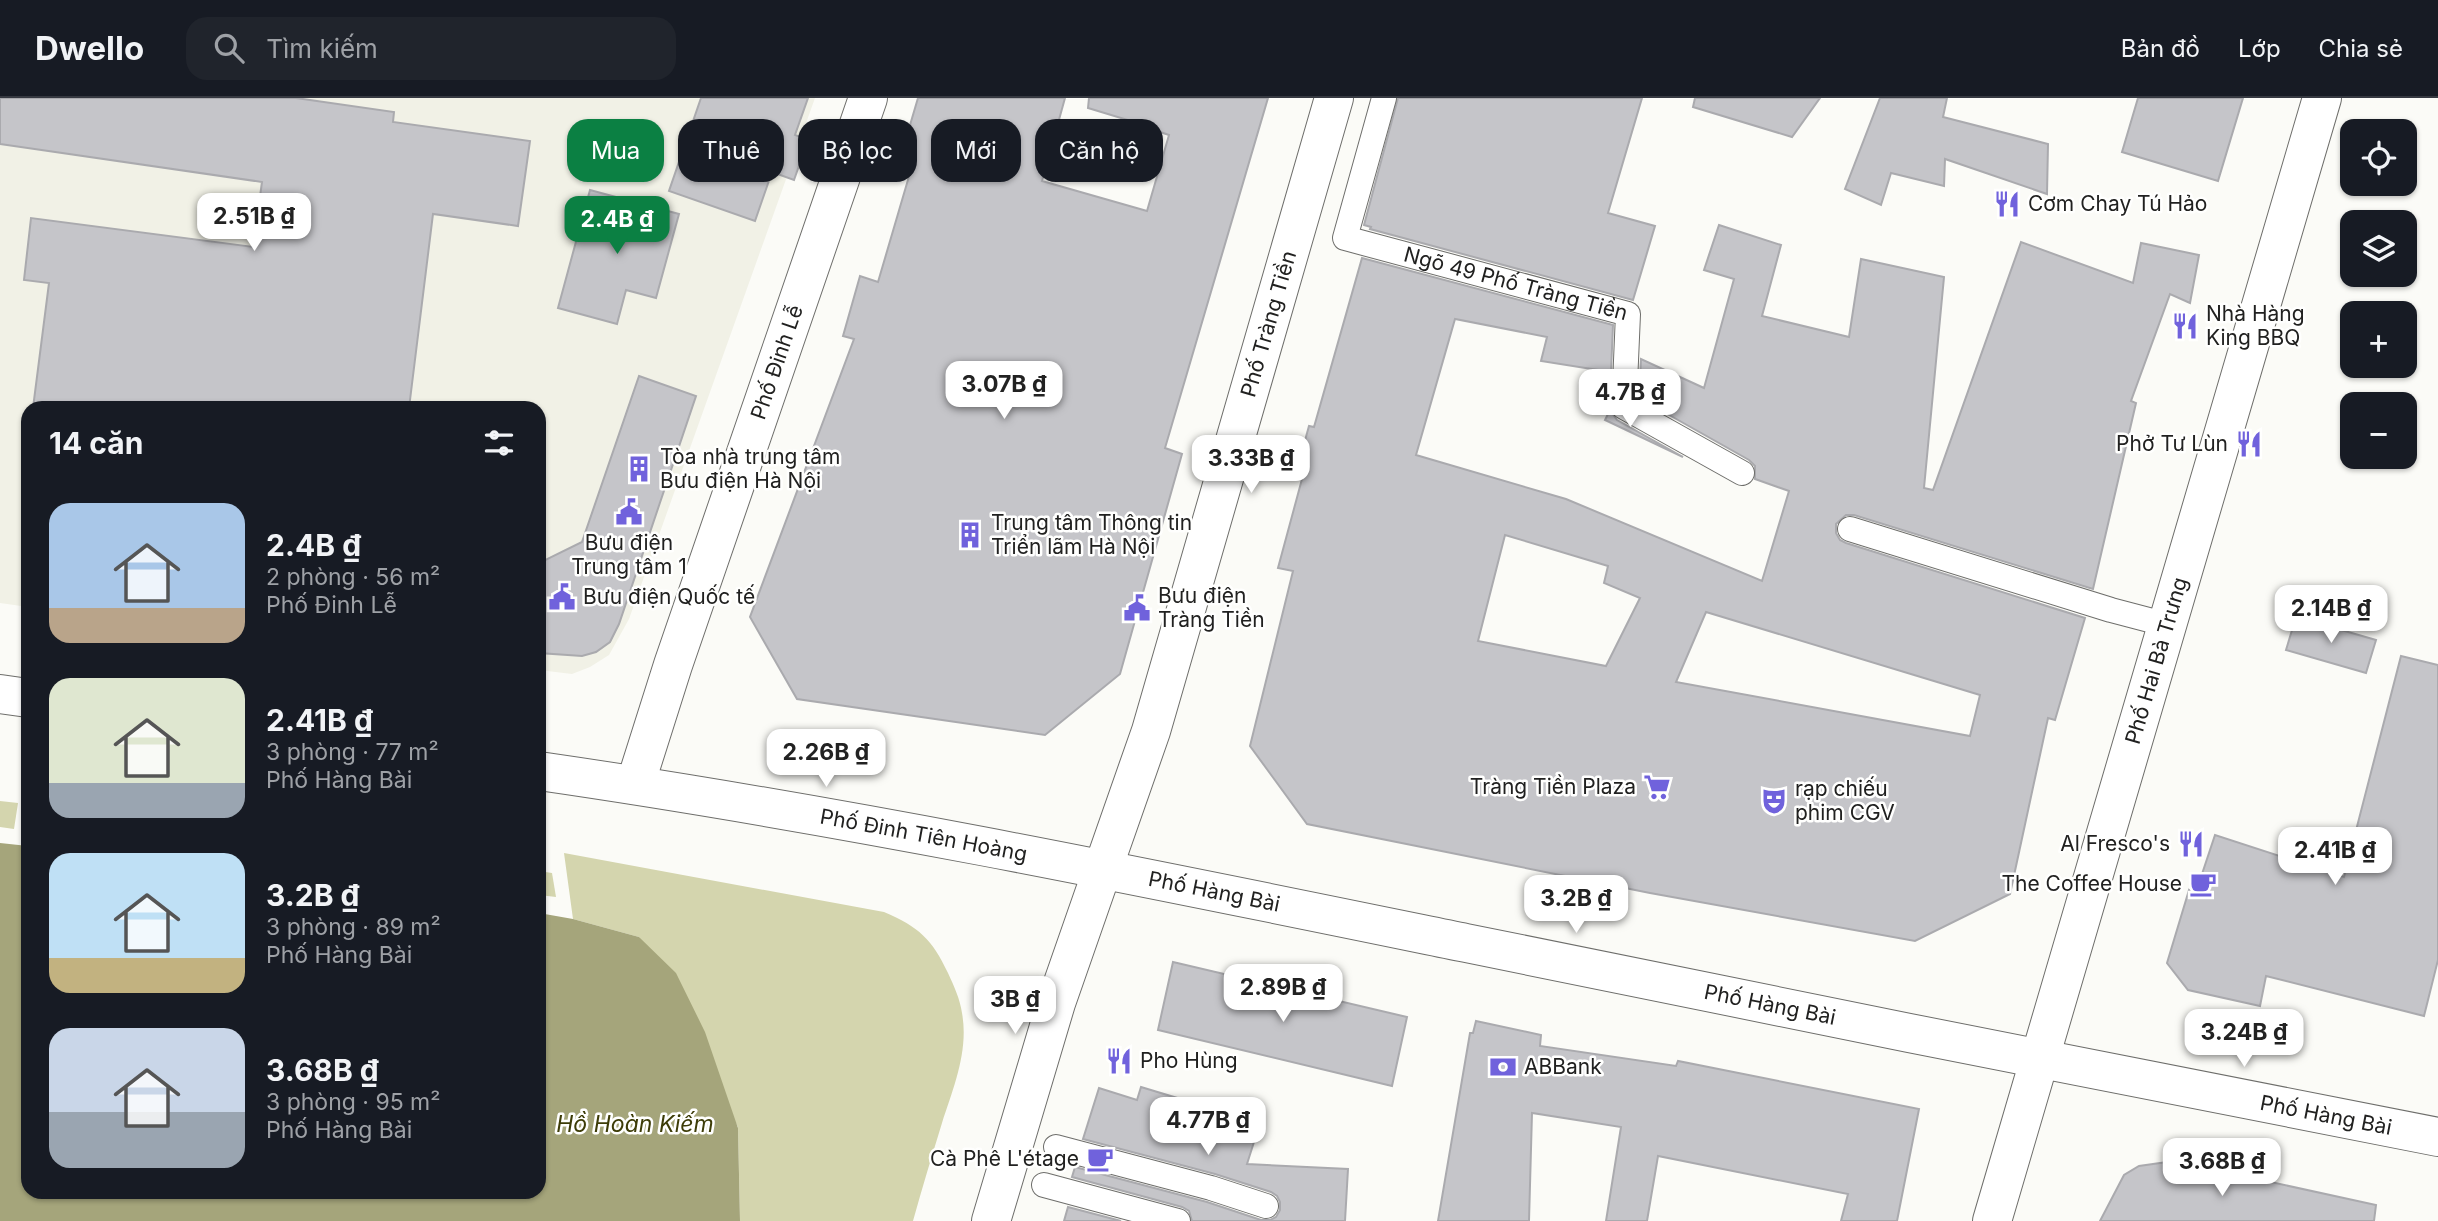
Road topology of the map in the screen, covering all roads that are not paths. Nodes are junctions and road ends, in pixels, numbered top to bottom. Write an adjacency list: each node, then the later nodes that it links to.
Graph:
1 (869, 98): 11 (main road, Phố Đinh Lễ)
2 (1334, 98): 12 (main road, Phố Tràng Tiền)
3 (1384, 98): 5 (lane, Ngõ 49 Phố Tràng Tiền)
4 (2322, 98): 7 (main road, Phố Hai Bà Trưng)
5 (1742, 472)
6 (1850, 529): 7 (lane)
7 (2168, 625): 13 (main road, Phố Hai Bà Trưng)
8 (0, 694): 9 (main road)
9 (21, 697)
10 (546, 772): 11 (main road, Phố Đinh Tiên Hoàng)
11 (635, 785): 12 (main road, Phố Đinh Tiên Hoàng)
12 (1102, 871): 13 (main road, Phố Hàng Bài); 18 (main road, Phố Tràng Tiền)
13 (2038, 1060): 14 (main road, Phố Hàng Bài); 20 (main road, Phố Hai Bà Trưng)
14 (2438, 1137)
15 (1056, 1147): 17 (lane)
16 (1044, 1185): 19 (lane)
17 (1266, 1206)
18 (991, 1221)
19 (1178, 1221)
20 (1992, 1221)

